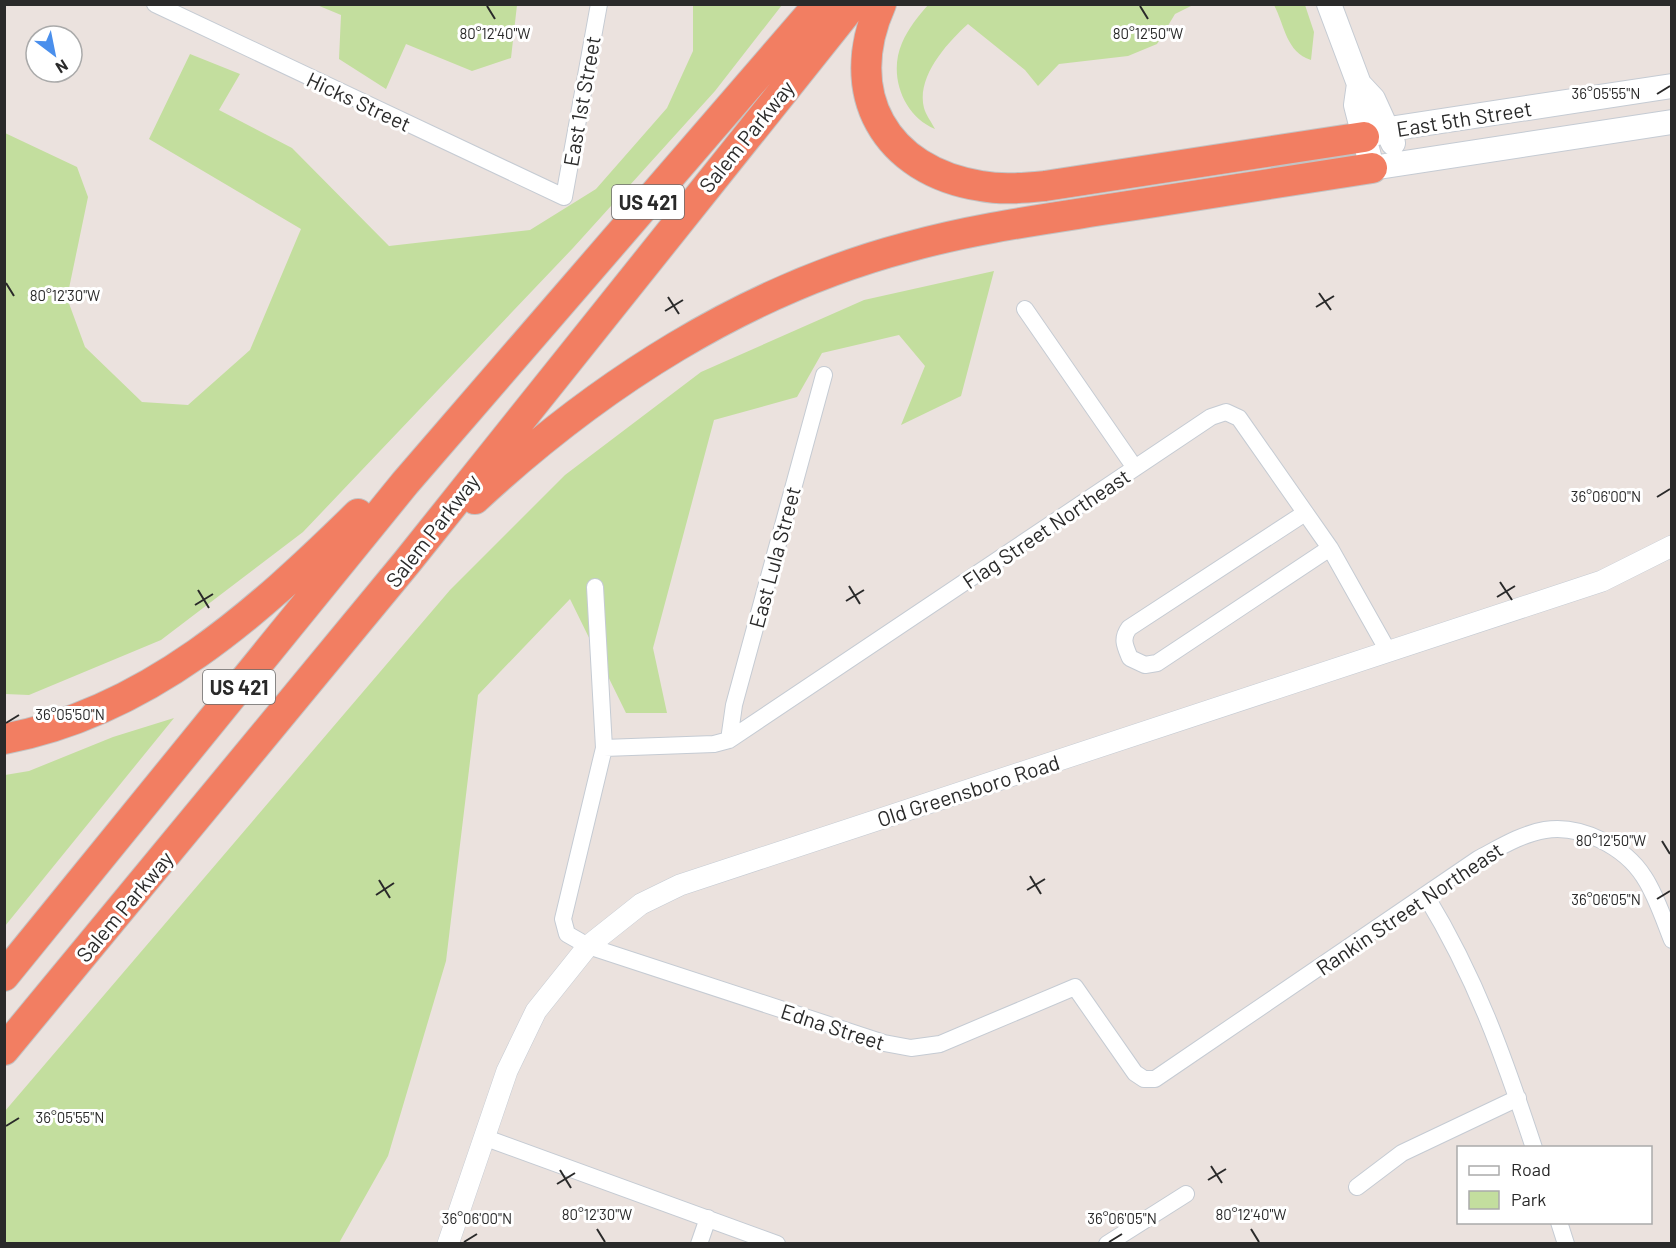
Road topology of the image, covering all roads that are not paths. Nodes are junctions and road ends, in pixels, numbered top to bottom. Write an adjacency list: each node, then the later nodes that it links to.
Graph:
1 (155, 4): 11 (street, Hicks Street)
2 (599, 4): 11 (street, East 1st Street)
3 (819, 4): 14 (highway, Salem Parkway / US 421)
4 (853, 4): 19 (highway, Salem Parkway / US 421)
5 (881, 4): 9 (highway)
6 (1329, 4): 9 (main road)
7 (1671, 86): 9 (main road, East 5th Street)
8 (1671, 122): 10 (main road, East 5th Street)
9 (1377, 133): 10 (main road)
10 (1385, 166): 19 (highway)
11 (564, 198)
12 (1025, 309): 15 (street)
13 (824, 375): 23 (street, East Lula Street)
14 (476, 399): 22 (highway); 28 (highway, Salem Parkway / US 421)
15 (1135, 468): 16 (street, Flag Street Northeast); 23 (street, Flag Street Northeast)
16 (1305, 513): 18 (street, Flag Street Northeast); 18 (street)
17 (1671, 546): 21 (street, Old Greensboro Road)
18 (1330, 548): 21 (street, Flag Street Northeast)
19 (407, 562): 30 (highway, Salem Parkway / US 421)
20 (595, 587): 24 (street, Edna Street)
21 (1388, 651): 27 (street, Old Greensboro Road)
22 (4, 739)
23 (729, 740): 24 (street, Flag Street Northeast)
24 (604, 748): 27 (street, Edna Street)
25 (1426, 896): 26 (street, Rankin Street Northeast); 29 (street, Rankin Street Northeast); 31 (street)
26 (1671, 940)
27 (588, 946): 29 (street, Edna Street); 32 (street, Old Greensboro Road)
28 (4, 976)
29 (1075, 987)
30 (4, 1050)
31 (1518, 1098): 33 (street); 34 (street)
32 (486, 1138): 36 (street); 38 (street, Old Greensboro Road)
33 (1533, 1146)
34 (1357, 1187)
35 (1186, 1194): 41 (street)
36 (708, 1218): 39 (street); 40 (street)
37 (1560, 1224): 42 (street)
38 (448, 1244)
39 (699, 1244)
40 (777, 1244)
41 (1107, 1244)
42 (1566, 1244)

